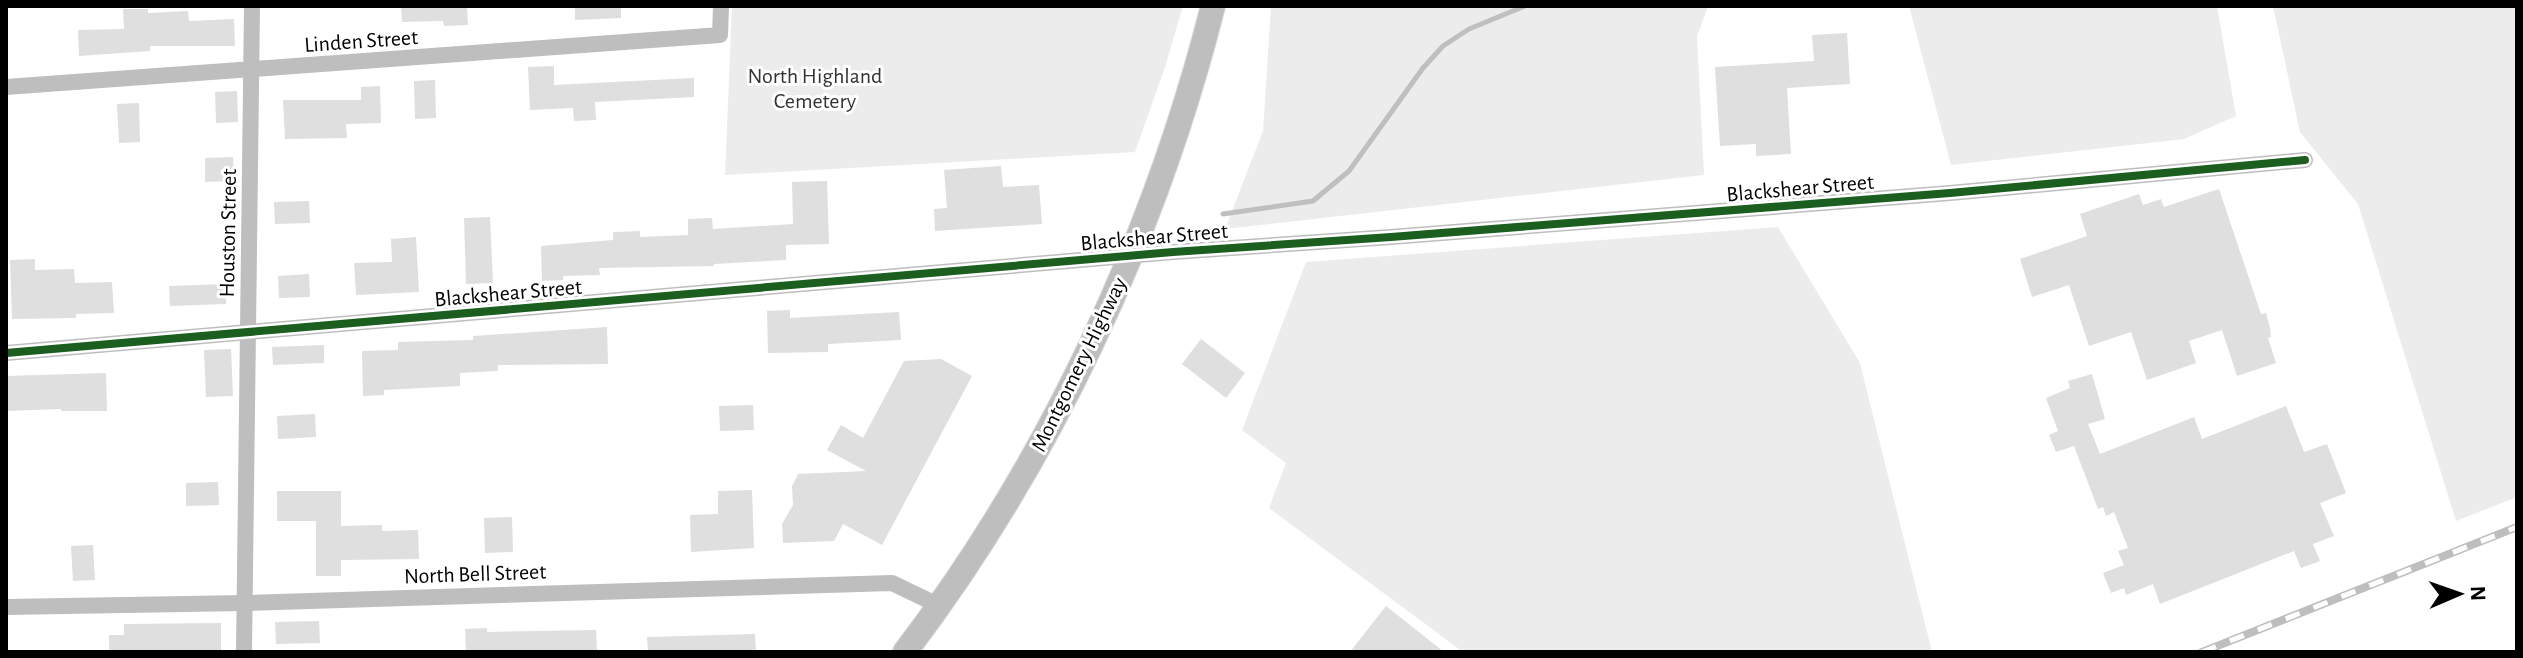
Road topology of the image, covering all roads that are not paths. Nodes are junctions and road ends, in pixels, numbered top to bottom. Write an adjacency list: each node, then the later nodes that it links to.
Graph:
1 (252, 6): 4 (street, Houston Street)
2 (721, 6): 4 (street, Linden Street)
3 (1213, 6): 7 (main road, Montgomery Highway)
4 (251, 70): 5 (street, Linden Street); 8 (street, Houston Street)
5 (6, 87)
6 (2305, 160): 7 (street, Blackshear Street)
7 (1131, 256): 8 (street, Blackshear Street); 11 (main road, Montgomery Highway)
8 (247, 333): 9 (street, Blackshear Street); 10 (street, Houston Street)
9 (6, 353)
10 (244, 603): 11 (street, North Bell Street); 12 (street, North Bell Street); 13 (street, Houston Street)
11 (940, 606): 14 (main road, Montgomery Highway)
12 (6, 607)
13 (244, 652)
14 (905, 652)

